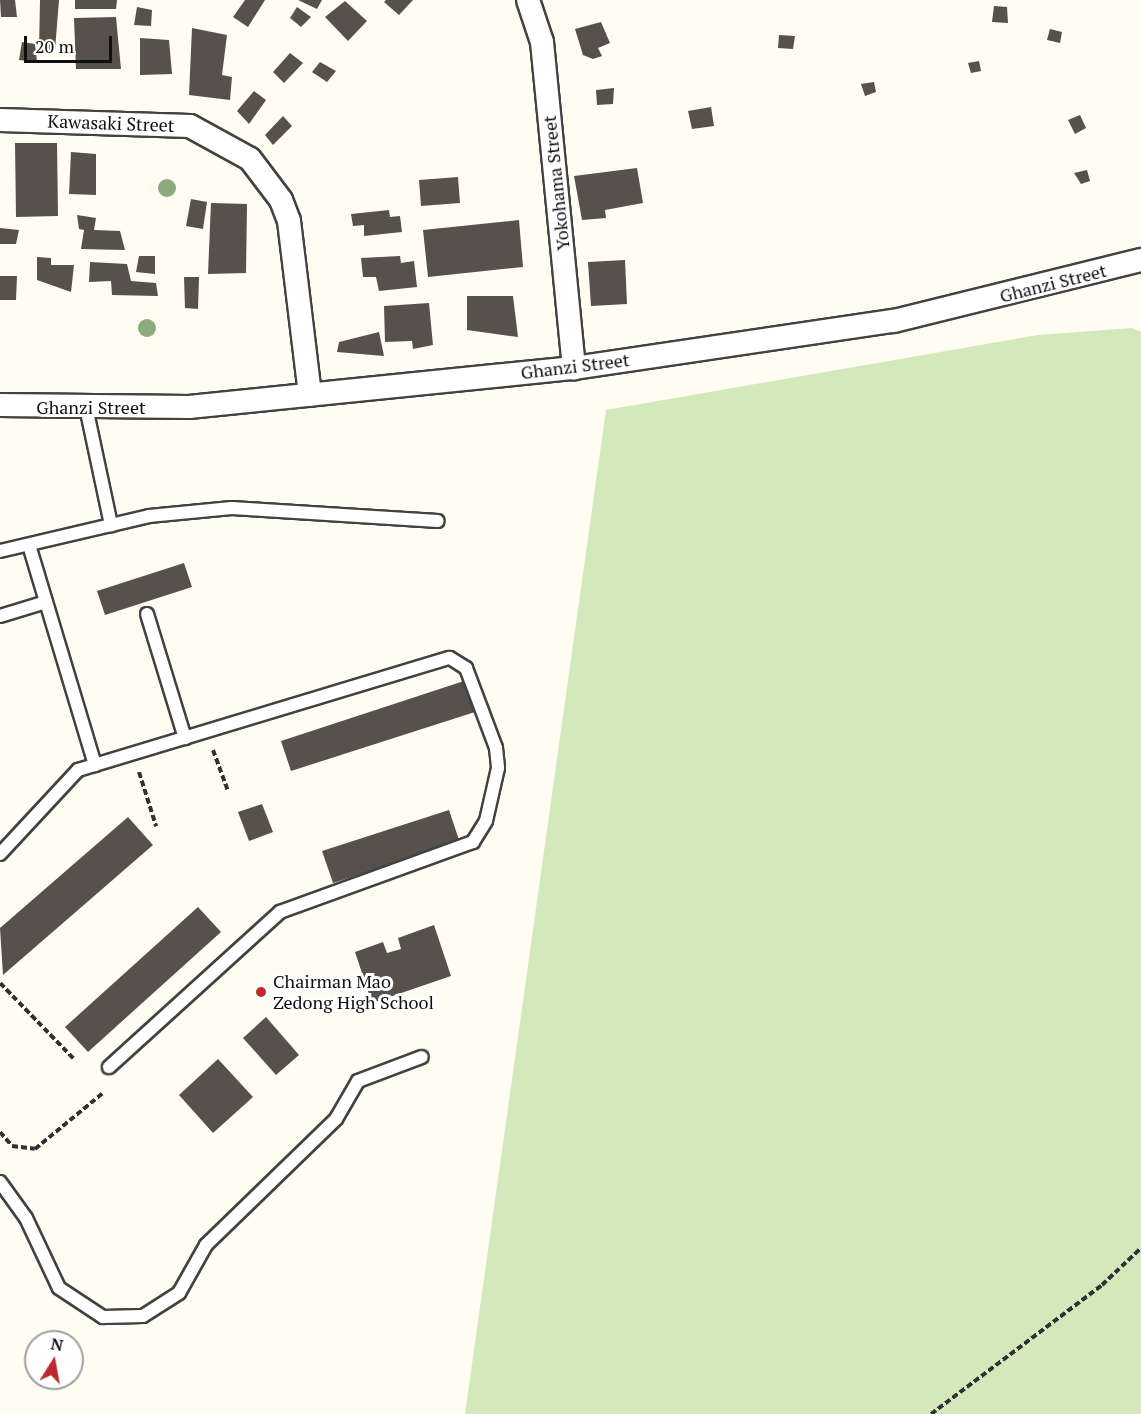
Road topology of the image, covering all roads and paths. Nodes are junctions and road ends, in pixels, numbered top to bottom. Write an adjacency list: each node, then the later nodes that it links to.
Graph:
1 (528, 0): 4 (street, Yokohama Street)
2 (0, 120): 5 (street, Kawasaki Street)
3 (1141, 260): 4 (street, Ghanzi Street)
4 (574, 368): 5 (street, Ghanzi Street)
5 (310, 395): 7 (street, Ghanzi Street)
6 (0, 405): 7 (street, Ghanzi Street)
7 (87, 408): 9 (lane)
8 (438, 521): 9 (lane)
9 (111, 525): 10 (lane)
10 (29, 545): 11 (lane); 12 (lane)
11 (0, 551)
12 (46, 602): 14 (lane); 18 (lane)
13 (147, 614): 16 (lane)
14 (0, 616)
15 (206, 732): 16 (lane); 19 (path); 25 (lane)
16 (185, 738): 17 (lane)
17 (133, 754): 18 (lane); 20 (path)
18 (95, 765): 21 (lane)
19 (228, 790)
20 (156, 826)
21 (0, 854)
22 (0, 983): 24 (path)
23 (422, 1058): 28 (lane)
24 (75, 1060)
25 (110, 1067)
26 (103, 1093): 27 (path)
27 (0, 1132)
28 (0, 1182)
29 (1141, 1248): 30 (path)
30 (931, 1414)

